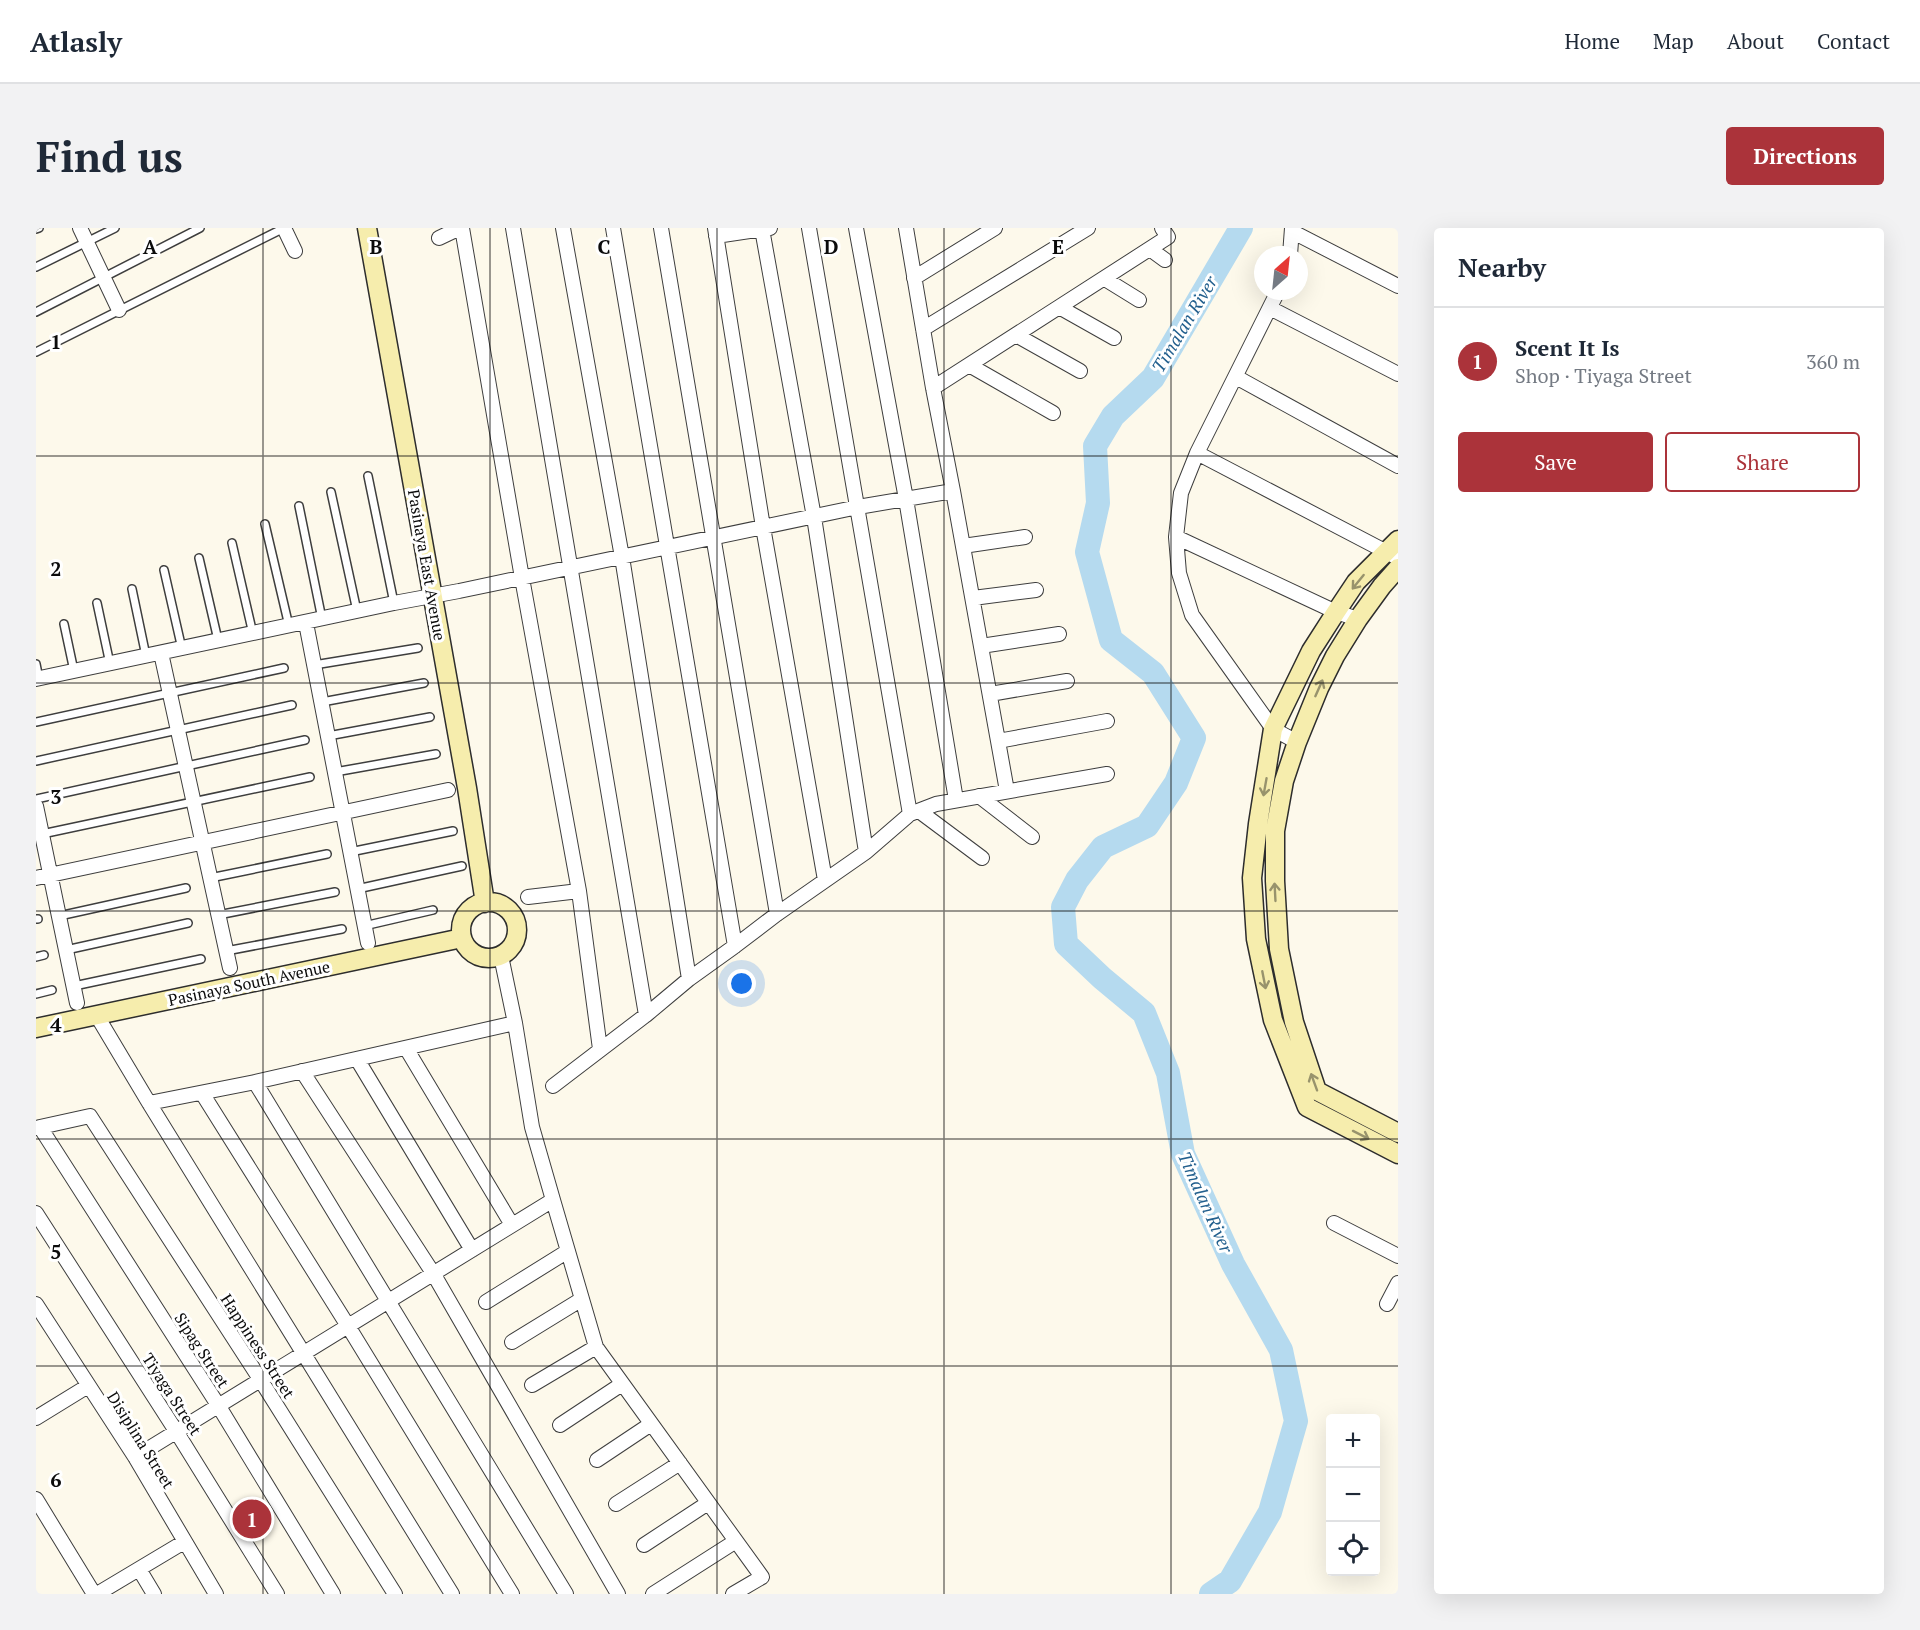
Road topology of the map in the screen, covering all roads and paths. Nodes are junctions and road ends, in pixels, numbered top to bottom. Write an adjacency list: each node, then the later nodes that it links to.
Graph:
1 (80, 228): 21 (street)
2 (115, 228): 21 (lane)
3 (200, 228): 27 (lane)
4 (284, 228): 24 (street); 35 (lane)
5 (367, 228): 73 (street, Pasinaya East Avenue)
6 (461, 228): 20 (street); 70 (street)
7 (513, 228): 67 (street)
8 (564, 228): 65 (street)
9 (613, 228): 63 (street)
10 (661, 228): 58 (street)
11 (809, 228): 54 (street)
12 (856, 228): 52 (street)
13 (906, 228): 28 (street)
14 (995, 228): 28 (street)
15 (1088, 228): 37 (street)
16 (1162, 228): 23 (street)
17 (766, 229): 19 (street); 55 (street)
18 (1292, 230): 22 (street); 30 (street)
19 (715, 232): 57 (street)
20 (439, 238)
21 (87, 242): 26 (lane); 27 (street)
22 (1291, 246)
23 (1150, 249): 25 (street); 29 (street)
24 (295, 251)
25 (1165, 260)
26 (36, 267)
27 (104, 277): 35 (street); 36 (lane)
28 (914, 278): 37 (street)
29 (1106, 279): 31 (street); 33 (street)
30 (1398, 286)
31 (1139, 300)
32 (1273, 300): 34 (street)
33 (1059, 307): 38 (street); 39 (street)
34 (1269, 308): 43 (street); 44 (street)
35 (120, 310): 40 (lane)
36 (36, 312)
37 (923, 329): 45 (street)
38 (1016, 335): 41 (street); 42 (street)
39 (1114, 338)
40 (36, 352)
41 (969, 365): 45 (street); 46 (street)
42 (1080, 371)
43 (1398, 374)
44 (1236, 377): 47 (street); 48 (street)
45 (933, 388): 51 (street)
46 (1053, 413)
47 (1197, 453): 60 (street); 64 (street)
48 (1398, 466)
49 (368, 476): 76 (lane)
50 (332, 492): 77 (lane)
51 (953, 492): 52 (street); 62 (street)
52 (906, 499): 54 (street); 123 (street)
53 (299, 506): 79 (lane)
54 (858, 507): 55 (street); 127 (street)
55 (814, 517): 57 (street); 133 (street)
56 (265, 524): 83 (lane)
57 (763, 528): 58 (street); 140 (street)
58 (714, 537): 63 (street); 148 (street)
59 (1024, 537): 62 (street)
60 (1176, 537): 78 (street); 107 (street)
61 (232, 543): 84 (lane)
62 (963, 546): 74 (street)
63 (668, 547): 65 (street); 156 (street)
64 (1394, 549): 78 (street, one-way to 78)
65 (622, 557): 67 (street); 164 (street)
66 (199, 558): 86 (lane)
67 (572, 567): 70 (street); 169 (street)
68 (1398, 568): 80 (street)
69 (164, 570): 89 (lane)
70 (522, 578): 73 (street); 143 (street)
71 (132, 589): 91 (lane)
72 (1035, 590): 74 (street)
73 (433, 596): 76 (street); 146 (street, Pasinaya East Avenue)
74 (973, 598): 87 (street)
75 (97, 603): 93 (lane)
76 (394, 603): 77 (street)
77 (357, 611): 79 (street)
78 (1336, 612): 80 (street); 107 (street)
79 (322, 619): 81 (street)
80 (1358, 620): 112 (street, one-way to 80)
81 (306, 623): 83 (street); 94 (street)
82 (64, 624): 96 (lane)
83 (289, 626): 84 (street)
84 (253, 634): 86 (street)
85 (1059, 634): 87 (street)
86 (219, 641): 89 (street)
87 (981, 646): 101 (street)
88 (418, 648): 94 (lane)
89 (182, 649): 90 (street)
90 (161, 653): 91 (street); 100 (street)
91 (146, 656): 93 (street)
92 (36, 664): 97 (lane)
93 (110, 664): 96 (street)
94 (314, 665): 102 (street)
95 (284, 668): 100 (lane)
96 (74, 671): 97 (street)
97 (37, 679)
98 (1067, 681): 101 (street)
99 (424, 683): 102 (lane)
100 (170, 694): 106 (lane); 108 (street)
101 (990, 694): 111 (street)
102 (321, 702): 109 (street)
103 (292, 705): 108 (lane)
104 (430, 717): 109 (lane)
105 (1107, 721): 111 (street)
106 (36, 722)
107 (1273, 729): 112 (street); 183 (street, one-way to 183)
108 (178, 730): 114 (lane); 115 (street)
109 (328, 736): 116 (street)
110 (305, 740): 115 (lane)
111 (998, 741): 120 (street)
112 (1297, 742): 182 (street, one-way to 112)
113 (436, 754): 116 (lane)
114 (36, 761)
115 (186, 766): 122 (lane); 124 (street)
116 (335, 772): 126 (street)
117 (1107, 774): 120 (street)
118 (310, 777): 124 (lane)
119 (448, 790): 126 (street)
120 (1007, 791): 121 (street)
121 (979, 796): 123 (street); 130 (street)
122 (36, 799)
123 (956, 800): 127 (street)
124 (194, 802): 129 (lane); 131 (street)
125 (36, 806): 129 (street)
126 (343, 813): 131 (street); 132 (street)
127 (914, 813): 133 (street); 135 (street)
128 (453, 831): 132 (lane)
129 (42, 834): 137 (street)
130 (1032, 837)
131 (202, 842): 137 (street); 139 (street)
132 (350, 852): 142 (street)
133 (866, 852): 140 (street)
134 (327, 854): 139 (lane)
135 (982, 858)
136 (462, 866): 142 (lane)
137 (51, 874): 138 (street); 150 (street)
138 (36, 878)
139 (210, 878): 149 (street)
140 (825, 880): 148 (street)
141 (186, 888): 150 (lane)
142 (357, 889): 152 (street)
143 (579, 891): 145 (street); 174 (street)
144 (335, 892): 149 (lane)
145 (528, 897)
146 (485, 903): 154 (street); 160 (street)
147 (433, 910): 152 (lane)
148 (777, 914): 156 (street)
149 (218, 915): 158 (street)
150 (59, 916): 157 (street)
151 (188, 923): 157 (lane)
152 (364, 926): 155 (street)
153 (342, 929): 158 (lane)
154 (462, 938): 160 (street); 170 (street, Pasinaya South Avenue)
155 (368, 942)
156 (735, 946): 164 (street)
157 (66, 950): 165 (street)
158 (226, 951): 163 (street)
159 (44, 955): 161 (lane)
160 (501, 956): 171 (street)
161 (36, 957)
162 (201, 959): 165 (lane)
163 (230, 968)
164 (689, 979): 169 (street)
165 (74, 987): 168 (street)
166 (52, 990): 167 (lane)
167 (36, 994)
168 (77, 1003)
169 (646, 1015): 174 (street)
170 (97, 1016): 172 (street, Pasinaya South Avenue); 180 (street)
171 (515, 1023): 173 (street); 184 (street)
172 (36, 1028)
173 (406, 1048): 175 (street); 187 (street)
174 (600, 1048): 178 (street)
175 (357, 1059): 176 (street); 188 (street)
176 (302, 1071): 177 (street); 191 (street)
177 (255, 1082): 179 (street); 194 (street)
178 (553, 1086)
179 (202, 1093): 180 (street); 198 (street)
180 (149, 1103): 201 (street)
181 (38, 1127): 202 (street, Happiness Street); 206 (street, Sipag Street)
182 (1398, 1133)
183 (1398, 1154)
184 (553, 1200): 187 (street); 189 (street)
185 (36, 1213): 210 (street, Tiyaga Street)
186 (1334, 1223): 190 (street)
187 (512, 1225): 188 (street)
188 (472, 1250): 191 (street)
189 (568, 1251): 193 (street); 195 (street)
190 (1398, 1256)
191 (433, 1273): 194 (street); 231 (street)
192 (1398, 1283): 197 (street)
193 (582, 1299): 199 (street); 200 (street)
194 (388, 1301): 198 (street); 230 (street)
195 (486, 1302)
196 (36, 1304): 205 (street, Disiplina Street)
197 (1387, 1304)
198 (348, 1326): 201 (street); 229 (street)
199 (512, 1342)
200 (596, 1347): 203 (street); 204 (street)
201 (303, 1353): 202 (street); 228 (street)
202 (260, 1379): 206 (street); 227 (street, Happiness Street)
203 (532, 1384)
204 (622, 1384): 208 (street); 209 (street)
205 (88, 1386): 207 (street); 211 (street, Disiplina Street)
206 (218, 1406): 210 (street); 226 (street, Sipag Street)
207 (38, 1413)
208 (651, 1424): 212 (street); 213 (street)
209 (560, 1425)
210 (176, 1431): 211 (street); 225 (street, Tiyaga Street)
211 (135, 1457): 219 (street, Disiplina Street)
212 (597, 1460)
213 (680, 1464): 215 (street); 216 (street)
214 (36, 1499): 217 (street)
215 (708, 1503): 218 (street); 220 (street)
216 (616, 1504)
217 (41, 1518): 222 (street)
218 (736, 1541): 232 (street); 233 (street)
219 (184, 1542): 221 (street); 224 (street, Disiplina Street)
220 (644, 1545)
221 (139, 1569): 222 (street); 223 (street)
222 (95, 1594)
223 (154, 1594)
224 (216, 1594)
225 (277, 1594)
226 (333, 1594)
227 (395, 1594)
228 (452, 1594)
229 (512, 1594)
230 (566, 1594)
231 (618, 1594)
232 (653, 1594)
233 (733, 1594)

